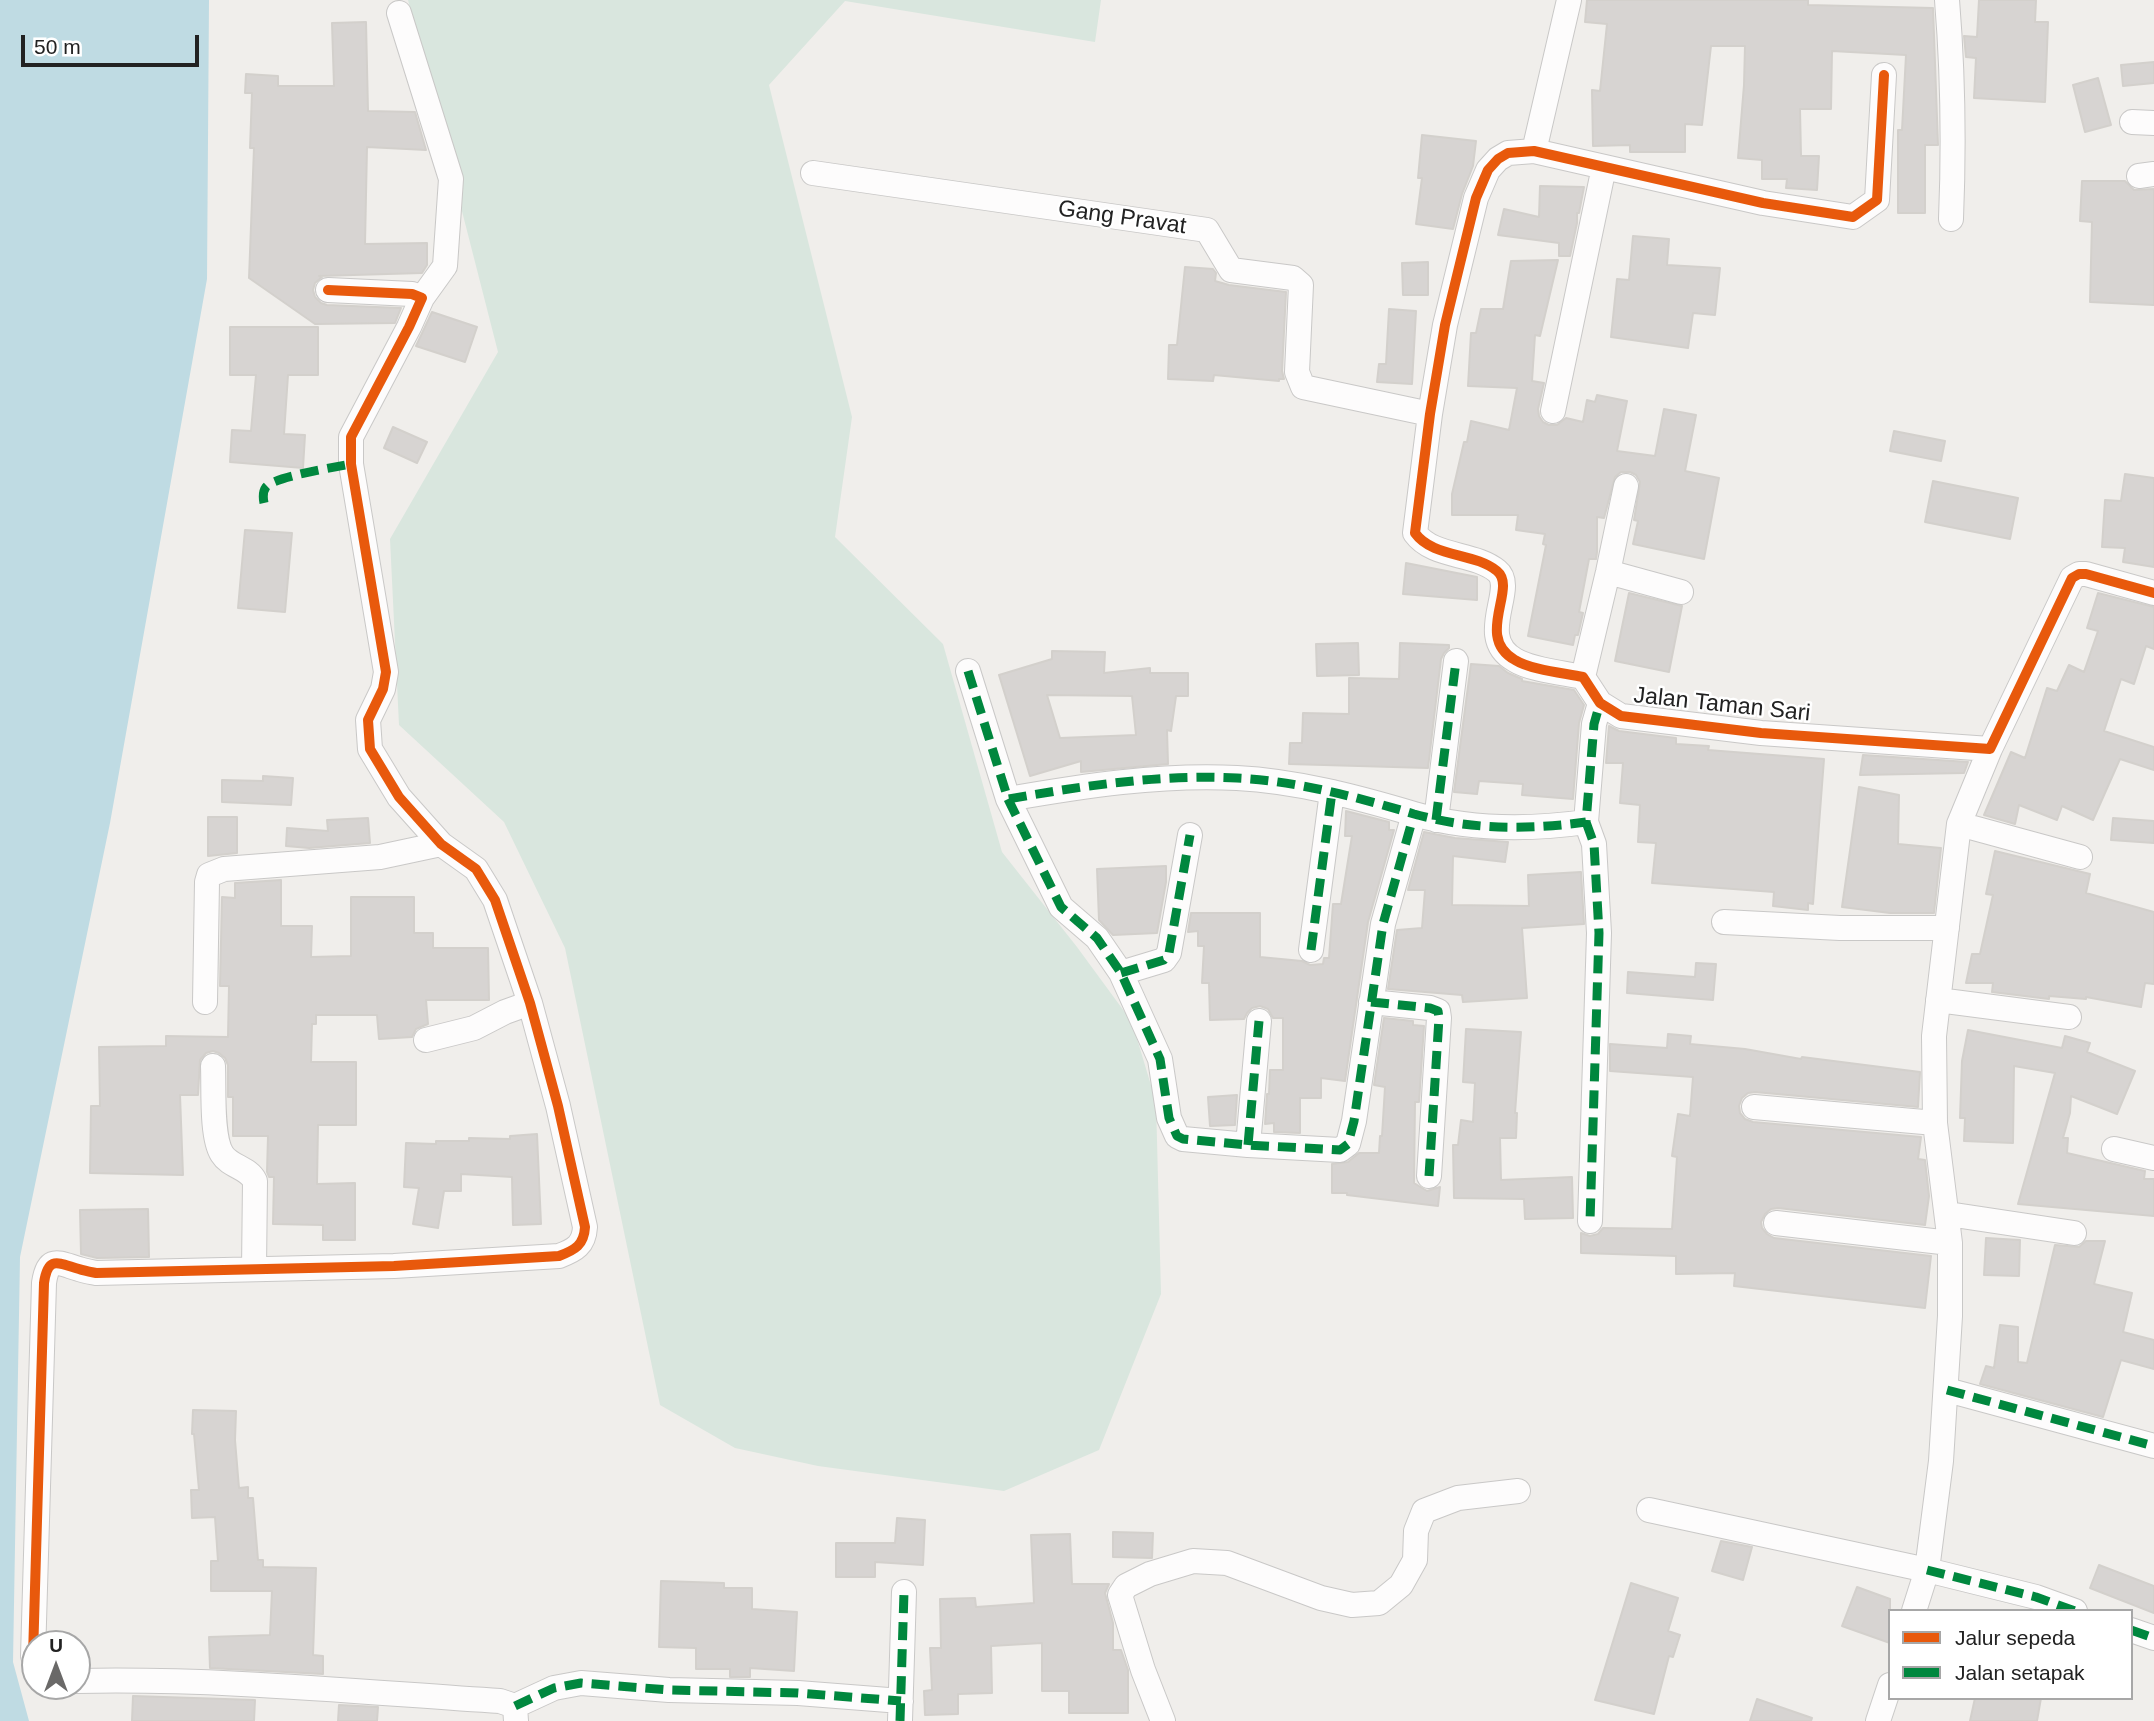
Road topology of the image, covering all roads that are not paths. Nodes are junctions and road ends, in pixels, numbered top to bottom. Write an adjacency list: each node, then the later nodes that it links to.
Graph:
1 (1569, 0): 5 (street)
2 (1946, 0): 8 (street)
3 (399, 13): 10 (street)
4 (1884, 75): 6 (street)
5 (1534, 151): 6 (street); 12 (street)
6 (1604, 167): 11 (street)
7 (813, 173): 12 (street, Gang Pravat)
8 (1951, 219)
9 (328, 290): 10 (street)
10 (422, 298): 28 (street)
11 (1553, 411)
12 (1430, 414): 19 (street)
13 (1626, 486): 14 (street)
14 (1608, 572): 15 (street); 19 (street)
15 (1681, 592)
16 (2154, 593): 21 (street)
17 (1457, 661): 24 (street)
18 (968, 671): 23 (street)
19 (1583, 677): 20 (street, Jalan Taman Sari)
20 (1600, 702): 21 (street, Jalan Taman Sari); 25 (street)
21 (1990, 749): 26 (street)
22 (1332, 792): 23 (street); 24 (street); 32 (street)
23 (1008, 799): 33 (street)
24 (1425, 817): 25 (street); 36 (street)
25 (1586, 822): 49 (street)
26 (1959, 824): 29 (street); 31 (street)
27 (1190, 835): 33 (street)
28 (442, 844): 35 (street); 37 (street)
29 (2080, 857)
30 (1724, 922): 31 (street)
31 (1947, 928): 34 (street)
32 (1311, 950)
33 (1121, 973): 44 (street)
34 (1938, 1000): 38 (street); 43 (street)
35 (205, 1002)
36 (1371, 1002): 44 (street); 47 (street)
37 (530, 1003): 40 (street); 53 (street)
38 (2069, 1017)
39 (1259, 1021): 44 (street)
40 (426, 1040)
41 (213, 1066): 53 (street)
42 (1754, 1107): 43 (street)
43 (1934, 1122): 48 (street)
44 (1248, 1145)
45 (2114, 1149): 46 (street)
46 (2154, 1158)
47 (1429, 1176)
48 (1948, 1214): 51 (street); 52 (street)
49 (1590, 1221)
50 (1776, 1223): 52 (street)
51 (2074, 1233)
52 (1950, 1243): 54 (street)
53 (254, 1269): 62 (street)
54 (1947, 1390): 55 (street); 58 (street)
55 (2154, 1446)
56 (1518, 1491): 69 (street)
57 (1649, 1510): 58 (street)
58 (1927, 1570): 60 (street); 61 (street)
59 (904, 1592): 67 (street)
60 (1915, 1609)
61 (2069, 1609)
62 (34, 1630)
63 (2133, 1631): 64 (street)
64 (2154, 1638)
65 (91, 1681): 68 (street)
66 (1888, 1691): 70 (street)
67 (900, 1711): 68 (street)
68 (515, 1714)
69 (1163, 1721)
70 (1878, 1721)

